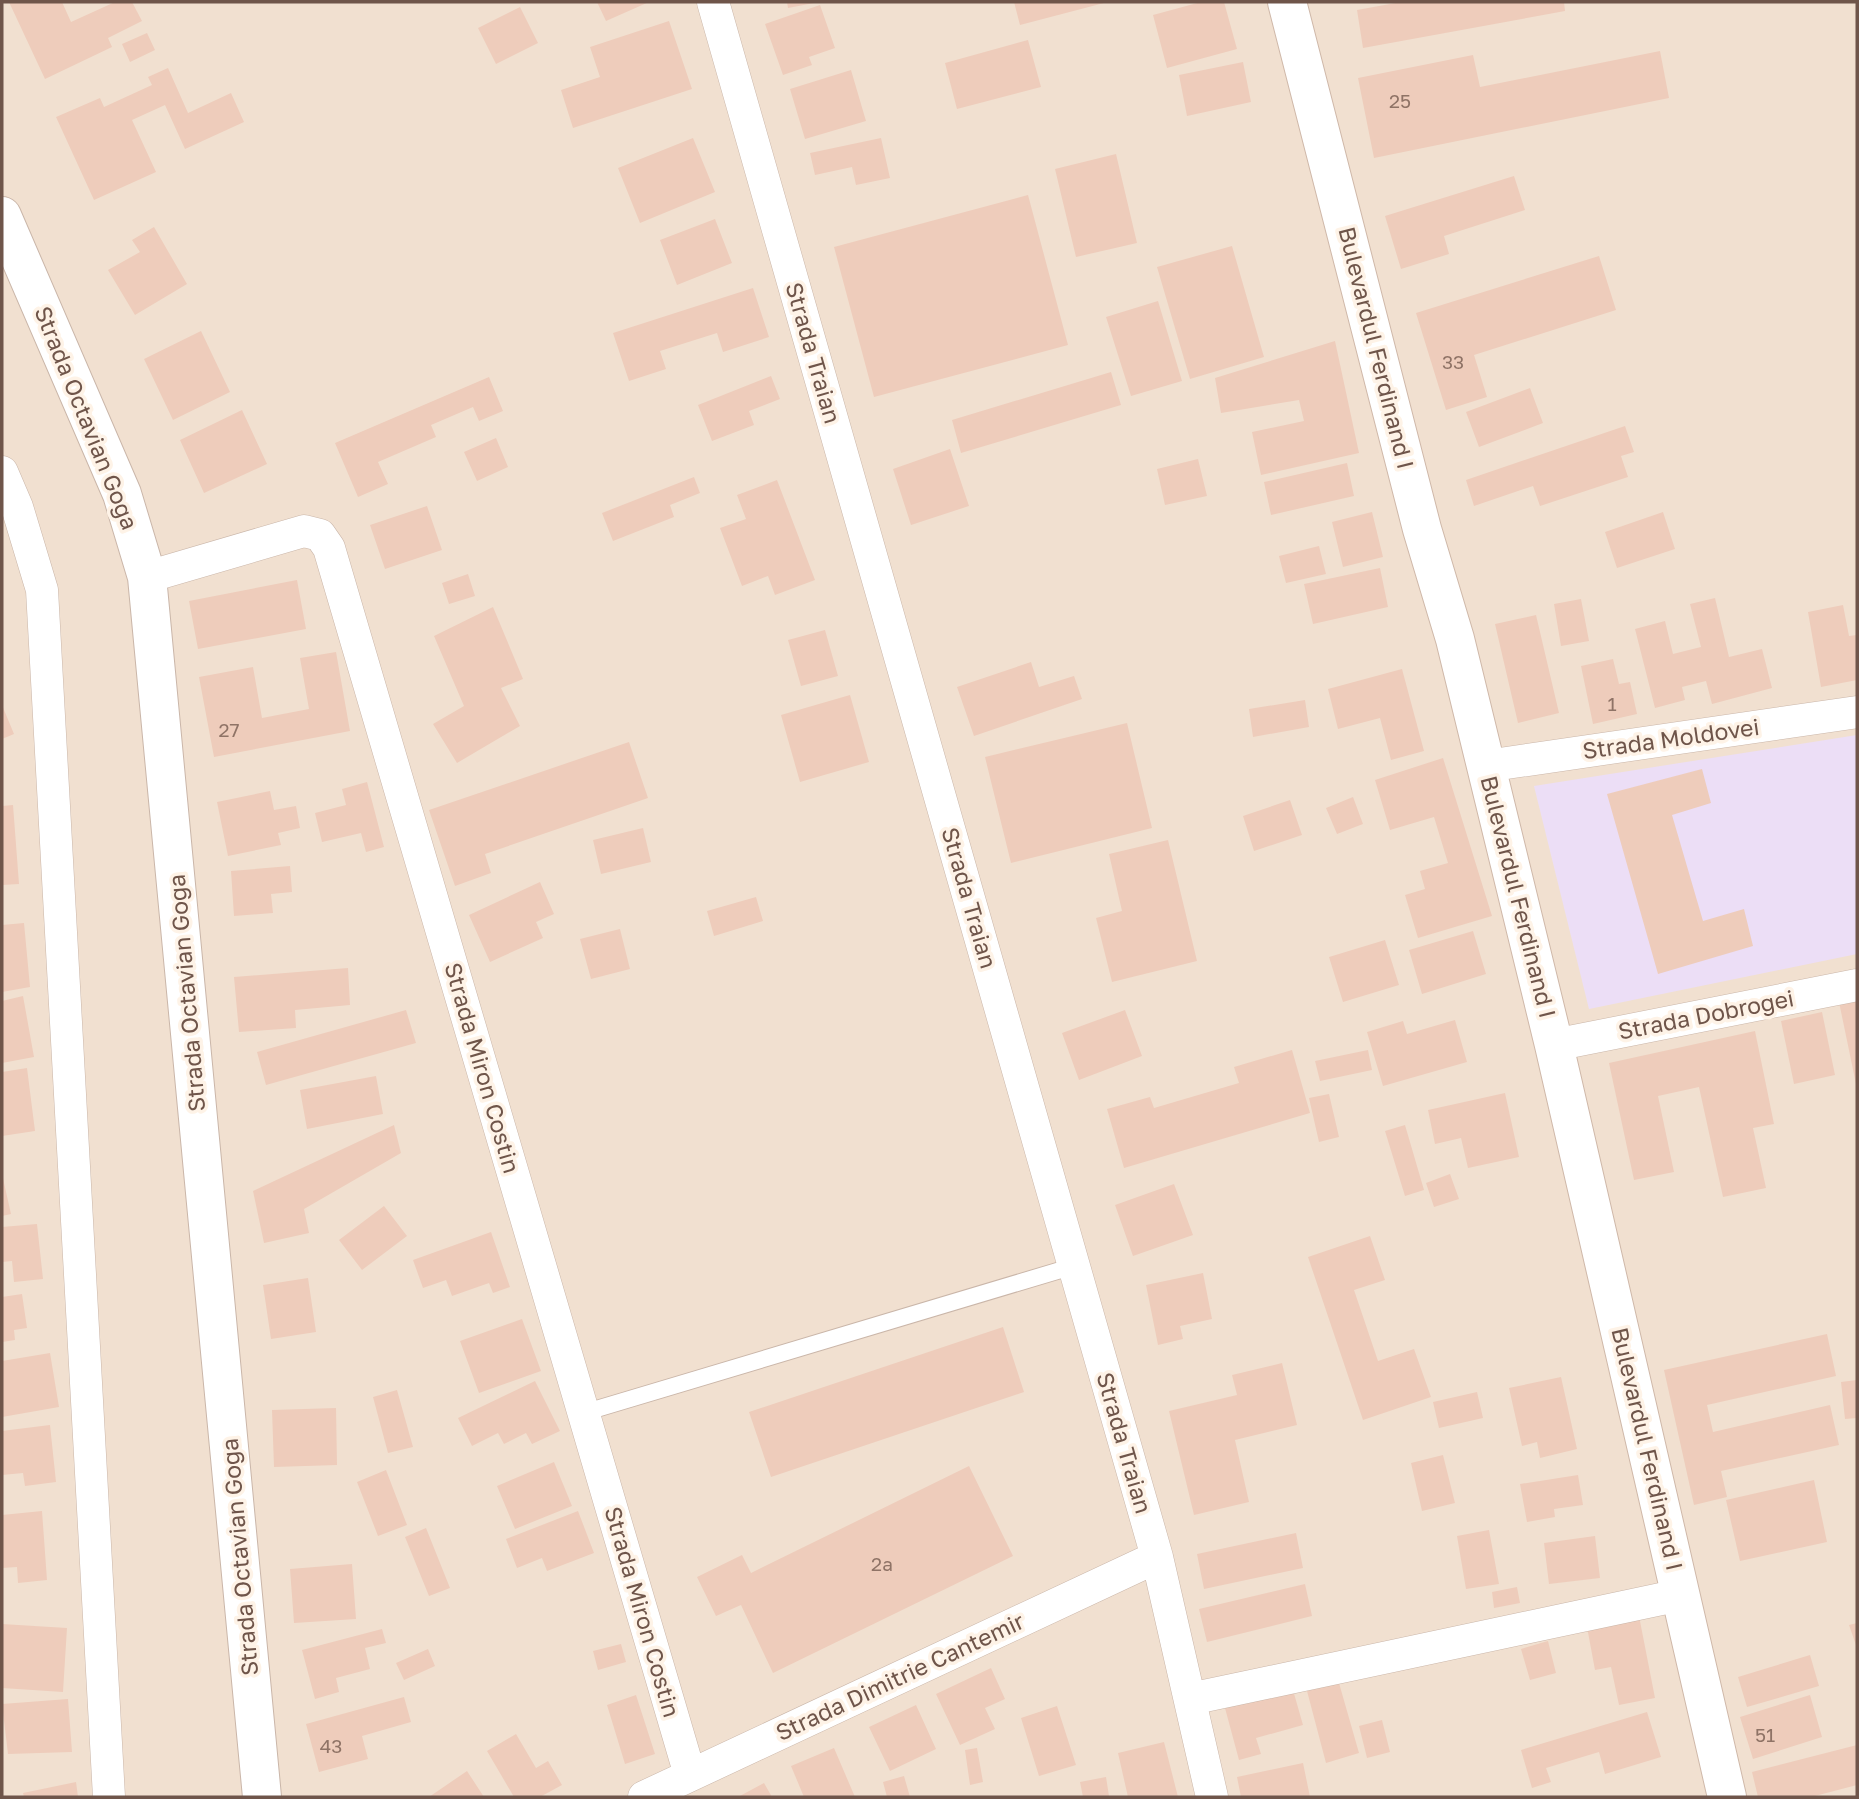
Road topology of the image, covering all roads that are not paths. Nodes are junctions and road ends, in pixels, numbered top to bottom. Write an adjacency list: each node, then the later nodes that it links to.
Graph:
1 (713, 2): 10 (street, Strada Traian)
2 (1287, 2): 7 (main road, Bulevardul Ferdinand I)
3 (2, 216): 5 (main road, Strada Octavian Goga)
4 (2, 472): 16 (street)
5 (148, 577): 11 (street, Strada Miron Costin); 17 (main road, Strada Octavian Goga)
6 (1857, 712): 7 (street, Strada Moldovei)
7 (1486, 766): 9 (main road, Bulevardul Ferdinand I)
8 (1857, 985): 9 (street, Strada Dobrogei)
9 (1554, 1045): 13 (main road, Bulevardul Ferdinand I)
10 (1074, 1266): 11 (lane); 12 (street, Strada Traian)
11 (583, 1413): 15 (street, Strada Miron Costin)
12 (1157, 1558): 14 (street, Strada Traian); 15 (street, Strada Dimitrie Cantemir)
13 (1680, 1595): 14 (street); 20 (main road, Bulevardul Ferdinand I)
14 (1190, 1699): 19 (street, Strada Traian)
15 (690, 1776): 18 (street, Strada Dimitrie Cantemir)
16 (109, 1797)
17 (262, 1797)
18 (644, 1797)
19 (1212, 1797)
20 (1727, 1797)

